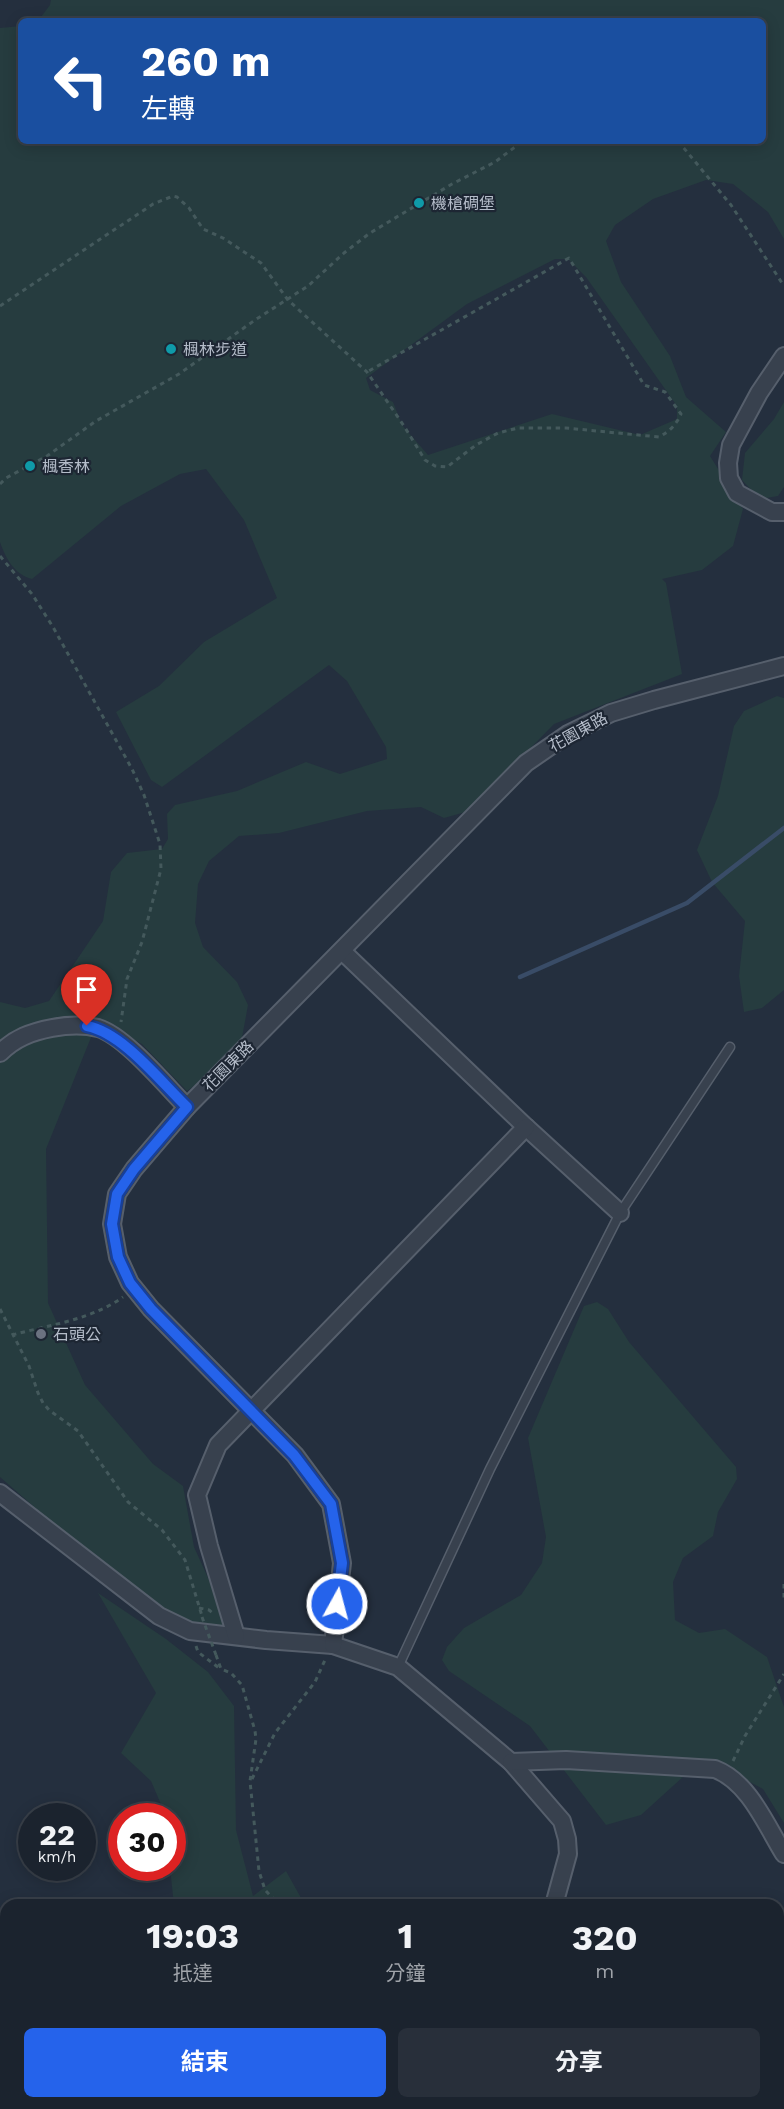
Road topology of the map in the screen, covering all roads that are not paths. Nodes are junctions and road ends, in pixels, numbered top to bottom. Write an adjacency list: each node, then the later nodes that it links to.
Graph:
1 (784, 356): 2 (street)
2 (784, 512)
3 (784, 666): 4 (street, 花園東路)
4 (342, 951): 7 (street, 花園東路); 8 (street)
5 (730, 1047): 9 (lane)
6 (0, 1053): 7 (street)
7 (187, 1107): 10 (street, 花園東路)
8 (526, 1127): 9 (street); 10 (street)
9 (620, 1213): 14 (lane)
10 (251, 1412): 12 (street); 13 (street, 花園東路)
11 (0, 1493): 12 (street)
12 (236, 1636): 13 (street)
13 (333, 1645): 14 (street)
14 (398, 1667): 15 (street)
15 (511, 1762): 16 (street); 17 (street)
16 (784, 1854)
17 (556, 1899)

